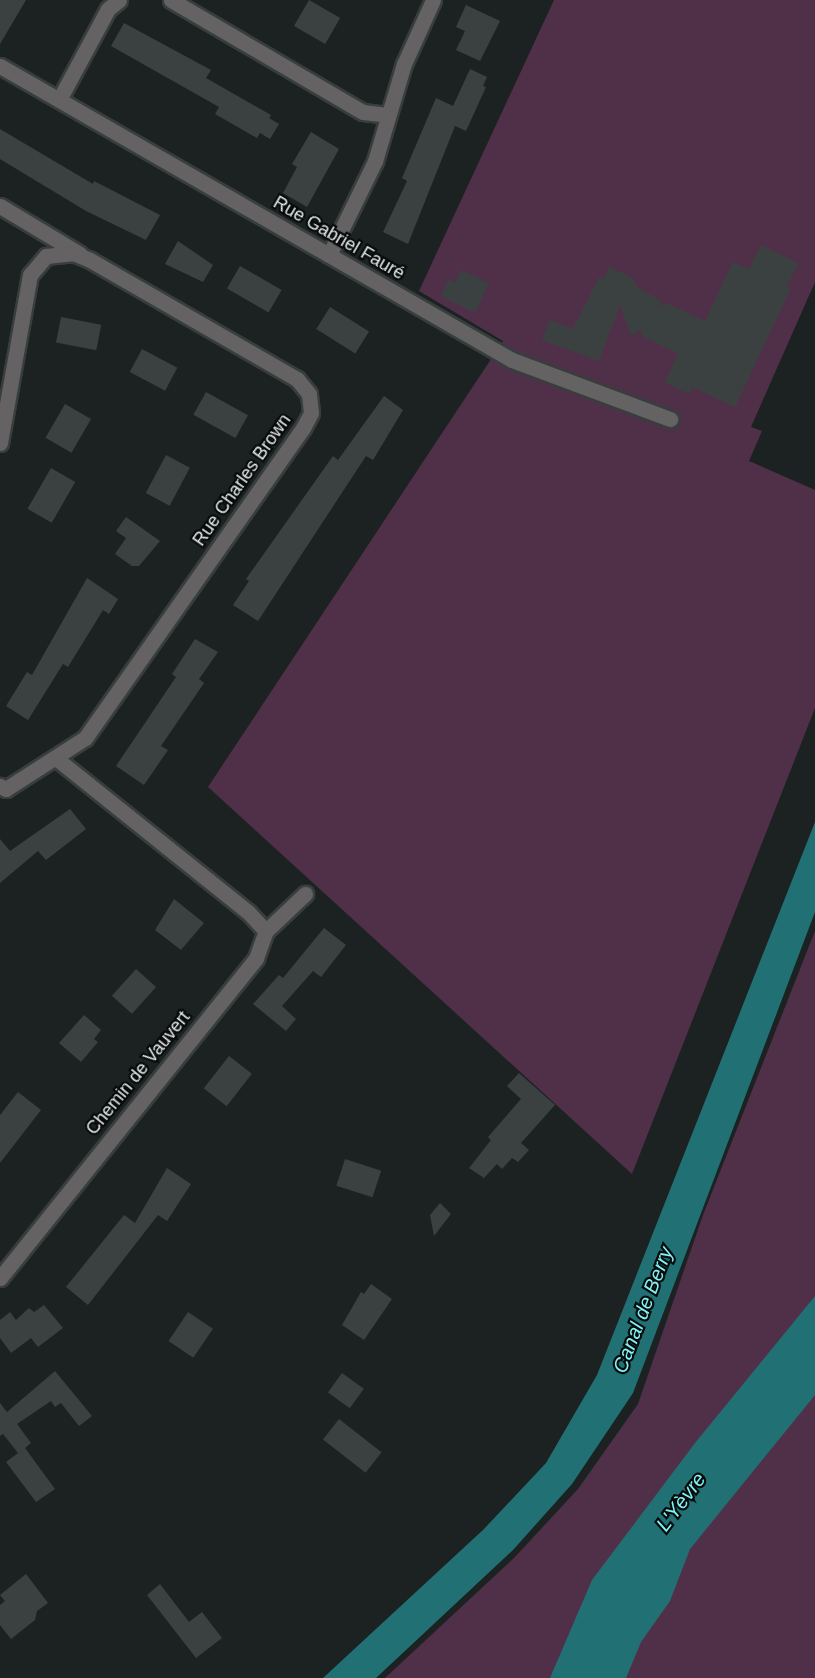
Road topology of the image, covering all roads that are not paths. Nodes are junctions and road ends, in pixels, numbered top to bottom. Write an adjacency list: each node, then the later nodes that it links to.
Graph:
1 (119, 0): 5 (street)
2 (171, 0): 6 (street)
3 (433, 0): 6 (street)
4 (0, 66): 5 (street, Rue Gabriel Fauré)
5 (60, 98): 8 (street, Rue Gabriel Fauré)
6 (387, 115): 8 (street)
7 (0, 206): 9 (street, Rue Charles Brown)
8 (329, 255): 10 (street, Rue Gabriel Fauré)
9 (90, 260): 11 (street, Rue Charles Brown); 12 (street, Rue Charles Brown)
10 (670, 419)
11 (0, 443)
12 (57, 759): 13 (street, Rue Charles Brown); 15 (street)
13 (0, 786)
14 (305, 894): 15 (street, Chemin de Vauvert)
15 (266, 931): 16 (street, Chemin de Vauvert)
16 (0, 1278)

